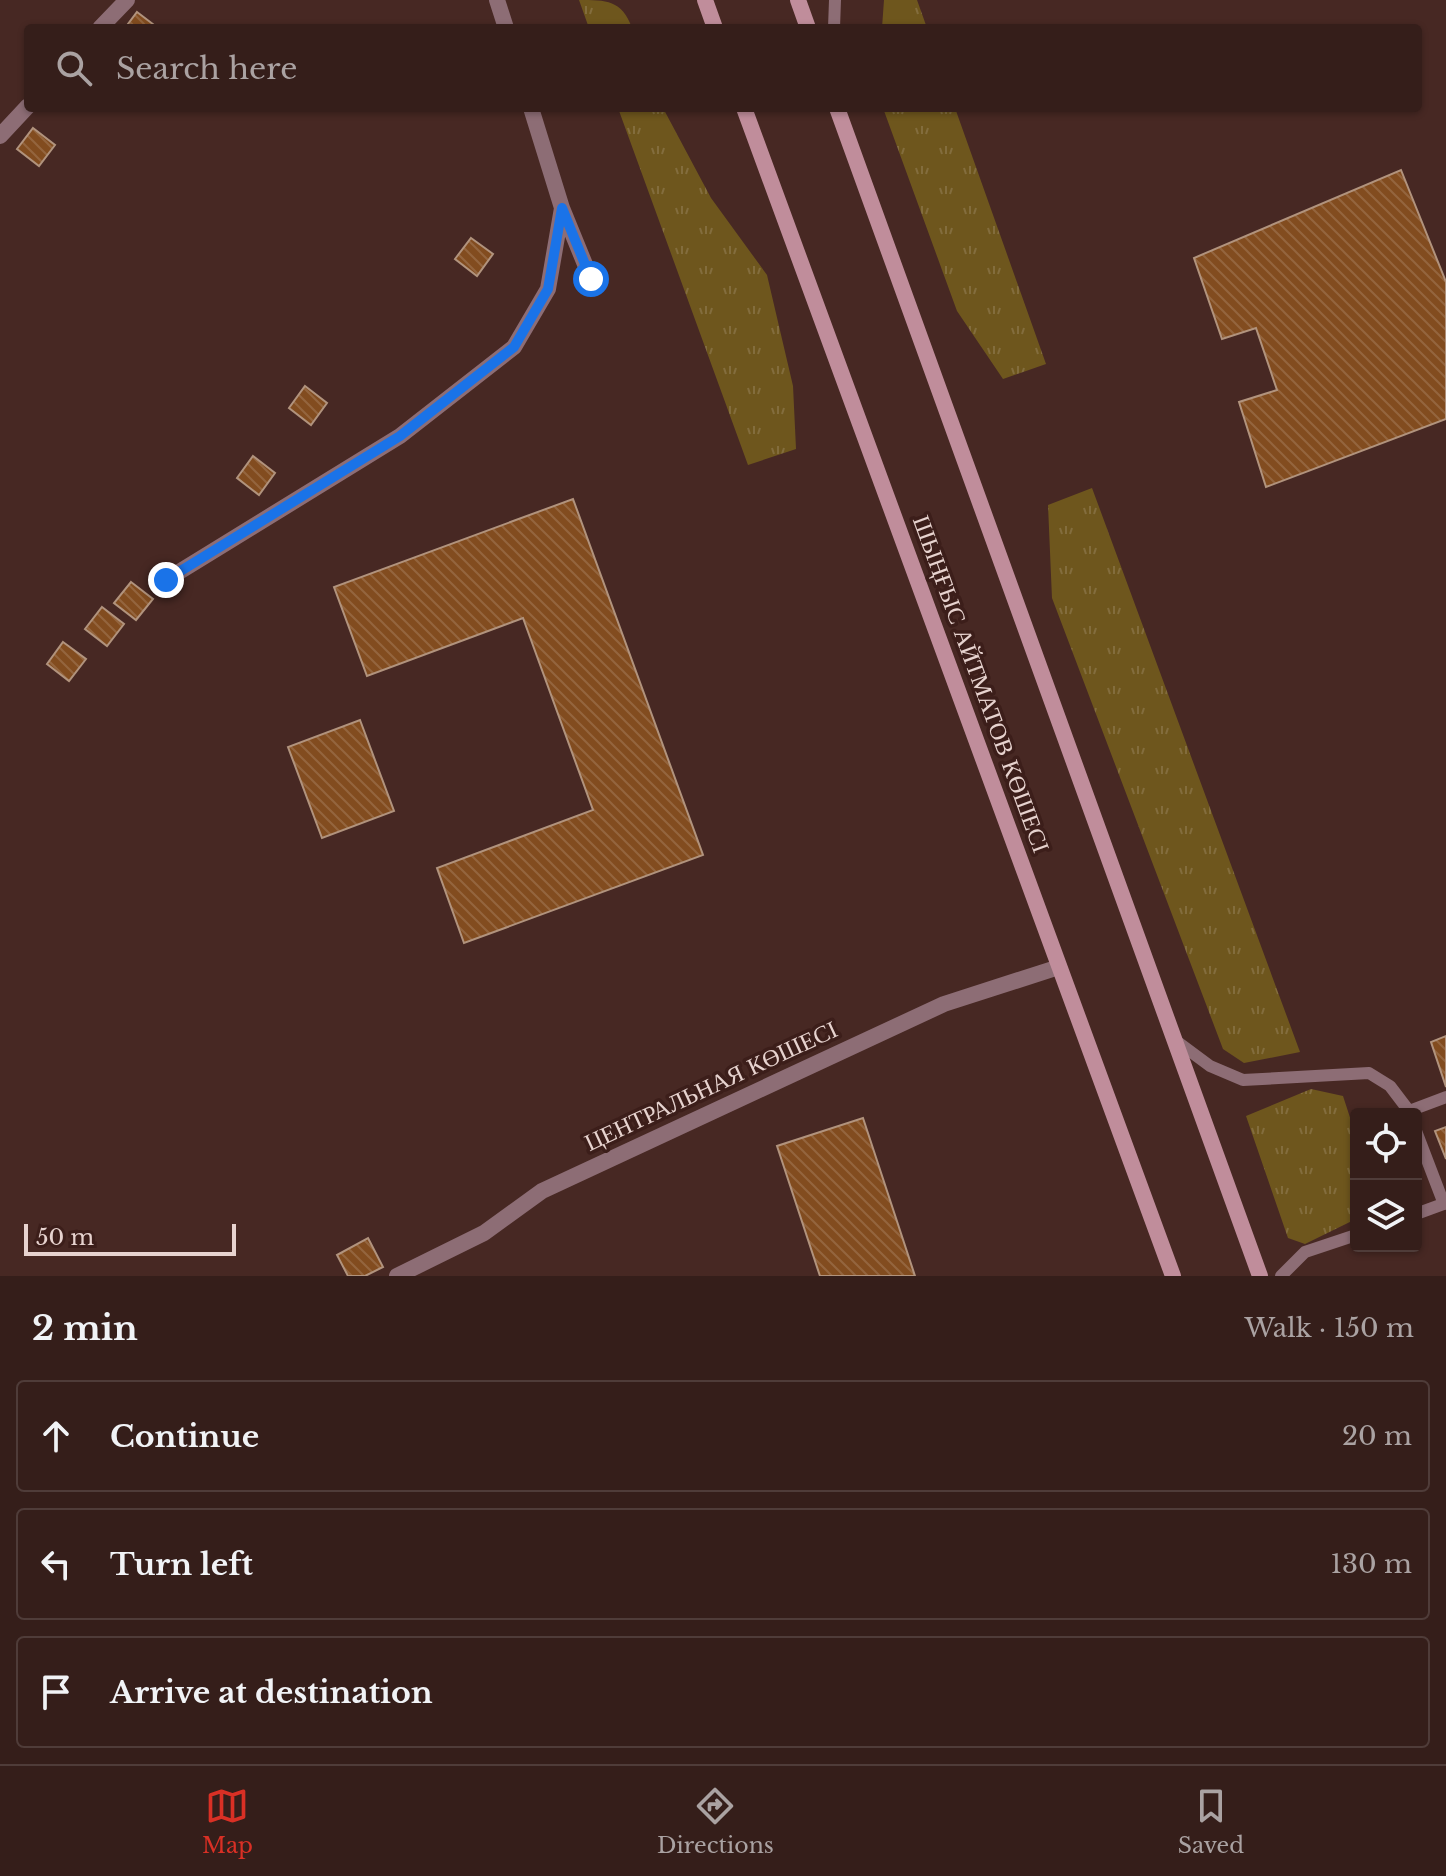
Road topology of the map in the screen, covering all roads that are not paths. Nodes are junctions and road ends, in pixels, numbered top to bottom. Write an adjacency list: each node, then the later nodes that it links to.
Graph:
1 (127, 0): 6 (street)
2 (497, 0): 7 (street)
3 (705, 0): 8 (main road)
4 (798, 0): 9 (main road)
5 (835, 0): 10 (lane)
6 (104, 24)
7 (505, 24)
8 (714, 24)
9 (807, 24)
10 (834, 24)
11 (24, 110): 15 (street)
12 (532, 112): 16 (street)
13 (745, 112): 19 (main road, ШЫҢҒЫС АЙТМАТОВ КӨШЕСІ)
14 (838, 112): 20 (main road)
15 (0, 136)
16 (562, 208): 17 (street); 18 (street)
17 (591, 279)
18 (166, 580)
19 (1059, 967): 28 (street, ЦЕНТРАЛЬНАЯ КӨШЕСІ); 29 (main road, ШЫҢҒЫС АЙТМАТОВ КӨШЕСІ)
20 (1175, 1040): 22 (lane); 30 (main road)
21 (1446, 1097): 23 (lane)
22 (1406, 1108)
23 (1419, 1108)
24 (1422, 1146): 25 (lane)
25 (1445, 1204): 26 (lane)
26 (1422, 1212)
27 (1350, 1237): 31 (lane)
28 (397, 1276)
29 (1173, 1276)
30 (1260, 1276)
31 (1281, 1276)

